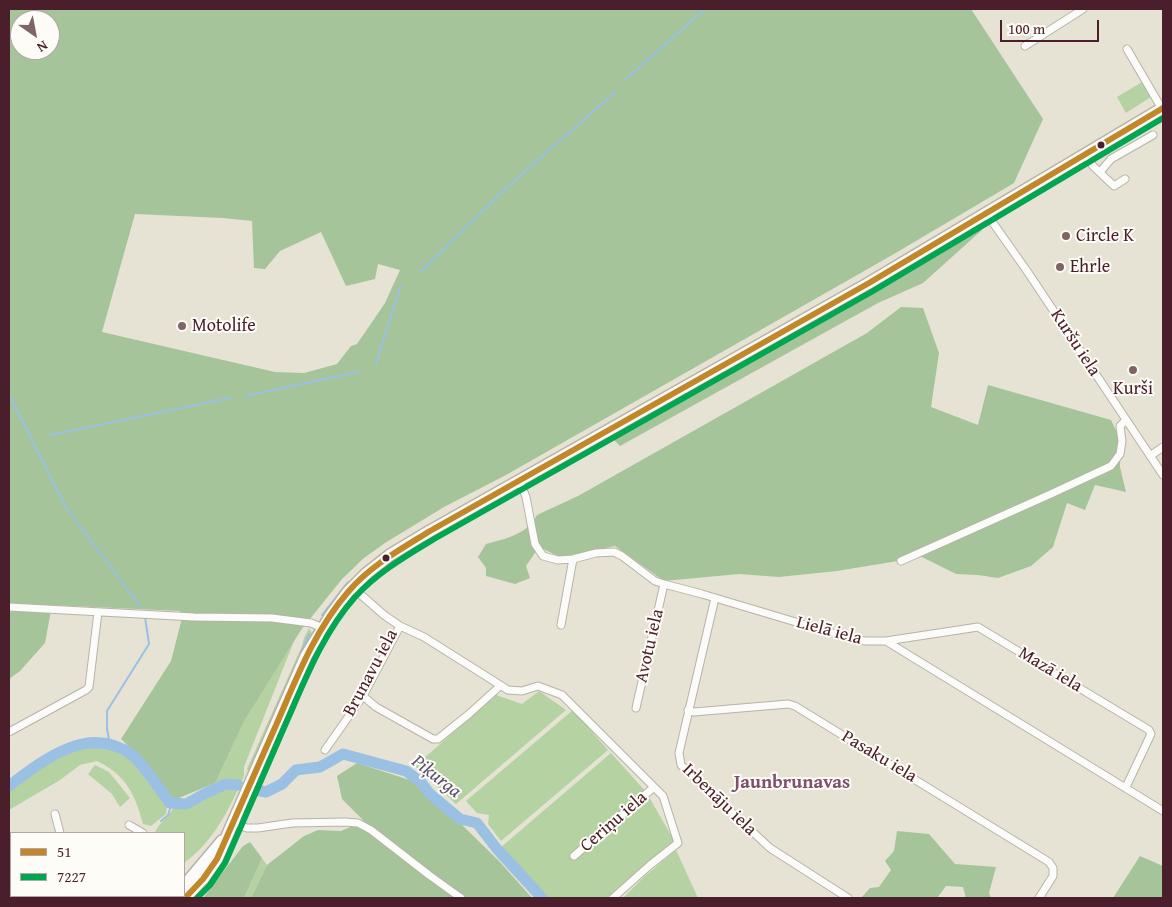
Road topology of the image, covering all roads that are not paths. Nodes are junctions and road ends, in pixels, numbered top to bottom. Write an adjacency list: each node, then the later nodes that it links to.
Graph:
1 (1083, 9): 2 (street)
2 (1025, 46)
3 (1127, 49): 4 (street)
4 (1163, 109): 6 (main road)
5 (1153, 135): 7 (street)
6 (1085, 154): 7 (street); 9 (main road)
7 (1100, 172): 8 (street)
8 (1125, 179)
9 (986, 213): 10 (street, Kuršu iela); 14 (main road)
10 (1126, 420): 12 (street, Kuršu iela); 16 (street)
11 (1163, 447): 12 (street)
12 (1150, 456): 13 (street, Kuršu iela)
13 (1163, 475)
14 (518, 480): 15 (street, Lielā iela); 18 (main road)
15 (573, 559): 17 (street, Lielā iela); 22 (street)
16 (901, 561)
17 (664, 584): 19 (street, Lielā iela); 28 (street, Avotu iela)
18 (352, 587): 23 (street, Brunavu iela); 24 (main road)
19 (716, 598): 25 (street, Lielā iela); 29 (street, Irbenāju iela)
20 (9, 607): 21 (street)
21 (98, 612): 24 (street); 30 (street)
22 (561, 625)
23 (400, 626): 26 (street); 27 (street, Brunavu iela)
24 (323, 628): 36 (main road)
25 (886, 641): 33 (street, Lielā iela); 33 (street, Mazā iela)
26 (500, 686): 27 (street); 32 (street)
27 (363, 696): 31 (street, Brunavu iela)
28 (636, 708)
29 (688, 710): 46 (street, Irbenāju iela); 47 (street, Pasaku iela)
30 (9, 732)
31 (325, 750)
32 (654, 787): 41 (street, Ceriņu iela); 45 (street)
33 (1126, 787): 34 (street, Lielā iela)
34 (1163, 811)
35 (55, 814): 38 (street)
36 (232, 824): 40 (main road); 44 (street)
37 (129, 825): 39 (street)
38 (60, 832)
39 (140, 832)
40 (225, 838): 42 (main road); 43 (main road)
41 (574, 856)
42 (185, 885)
43 (185, 898)
44 (461, 898)
45 (614, 898)
46 (848, 898)
47 (1039, 898)

